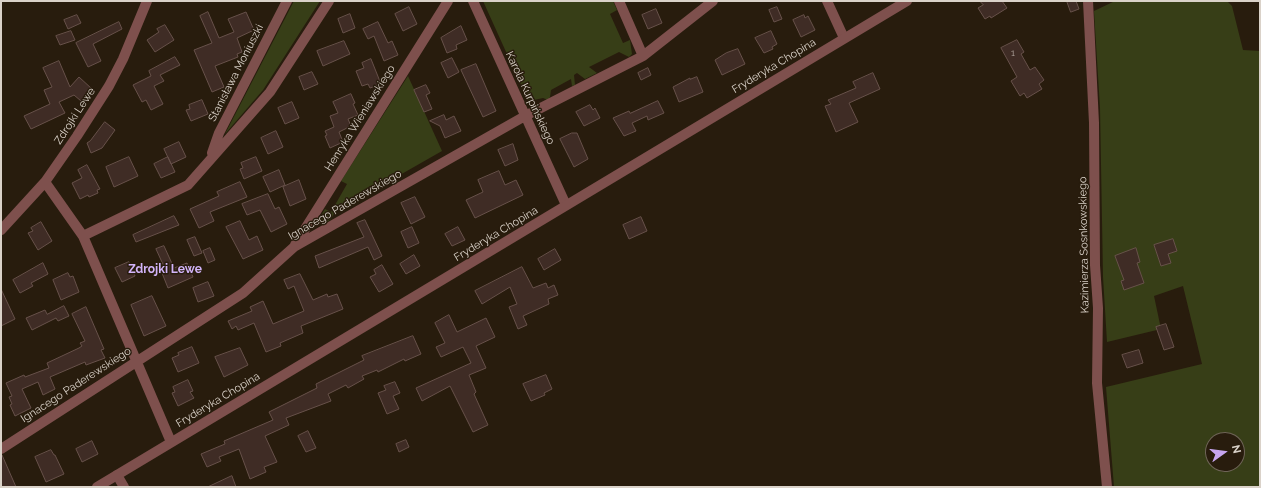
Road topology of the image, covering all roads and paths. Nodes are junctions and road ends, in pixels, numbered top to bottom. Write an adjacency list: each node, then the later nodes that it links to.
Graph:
1 (147, 1): 15 (street, Zdrojki Lewe)
2 (287, 1): 14 (street, Stanisława Moniuszki)
3 (329, 1): 14 (street, Stanisława Moniuszki)
4 (448, 1): 19 (street, Henryka Wieniawskiego)
5 (472, 1): 13 (street, Karola Kurpińskiego)
6 (619, 1): 12 (street)
7 (713, 1): 12 (street, Ignacego Paderewskiego)
8 (827, 1): 11 (street)
9 (907, 1): 11 (street, Fryderyka Chopina)
10 (1088, 1): 26 (street, Kazimierza Sosnkowskiego)
11 (844, 38): 16 (street, Fryderyka Chopina)
12 (644, 56): 13 (street, Ignacego Paderewskiego)
13 (525, 116): 16 (street, Karola Kurpińskiego); 19 (street, Ignacego Paderewskiego)
14 (210, 158): 18 (street, Stanisława Moniuszki)
15 (45, 182): 17 (street, Zdrojki Lewe); 18 (street)
16 (566, 205): 21 (street, Fryderyka Chopina)
17 (1, 230)
18 (83, 236): 20 (street)
19 (294, 247): 20 (street, Ignacego Paderewskiego)
20 (136, 361): 21 (street); 22 (street, Ignacego Paderewskiego)
21 (171, 442): 23 (street, Fryderyka Chopina)
22 (1, 449)
23 (117, 475): 24 (street, Fryderyka Chopina); 25 (street)
24 (97, 487)
25 (124, 487)
26 (1108, 487)

